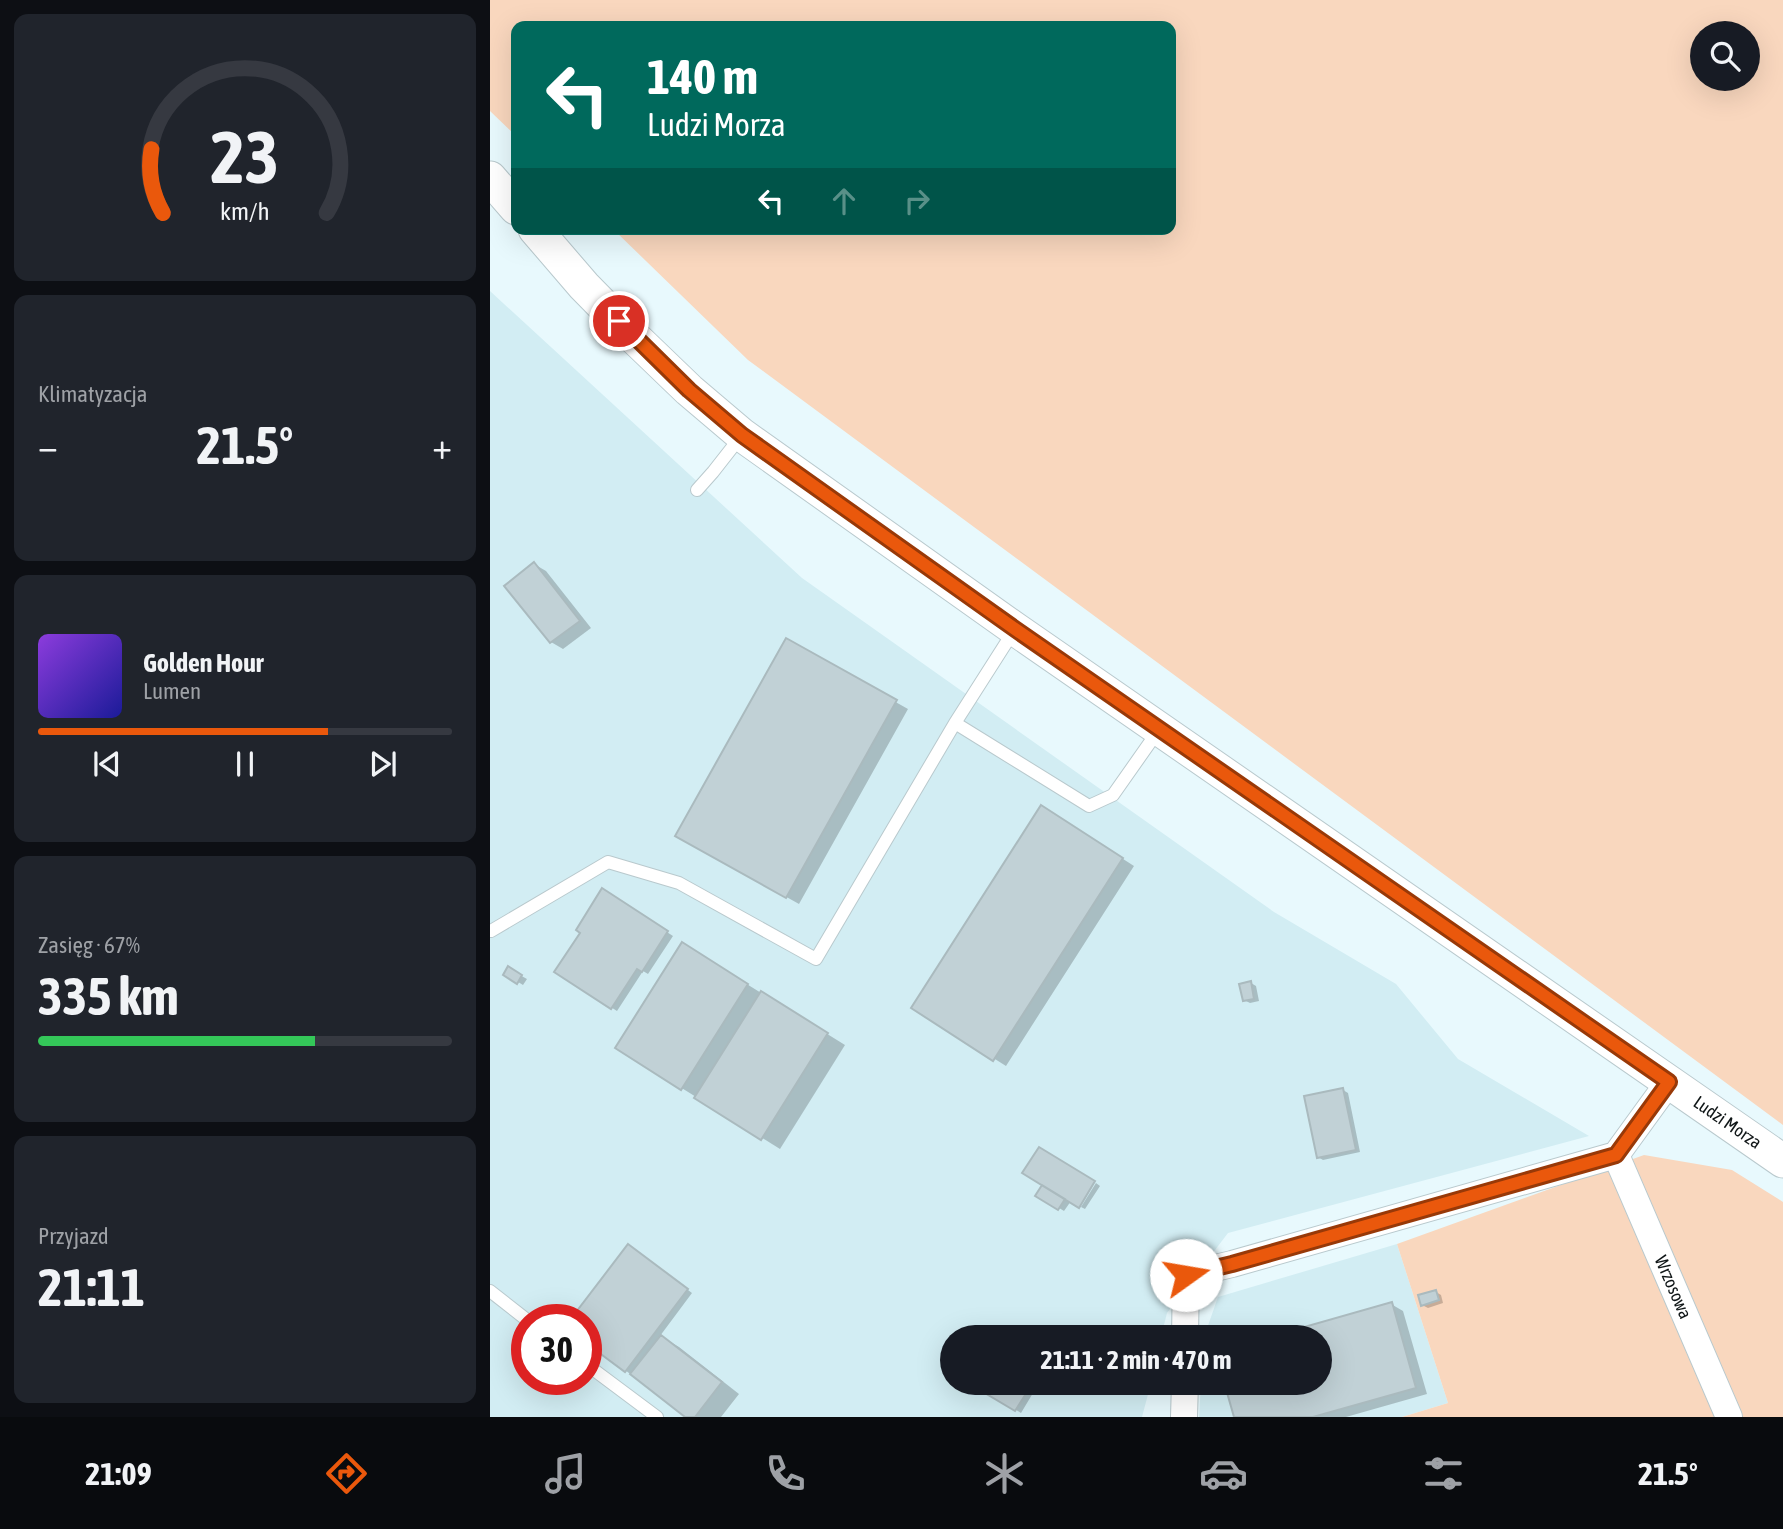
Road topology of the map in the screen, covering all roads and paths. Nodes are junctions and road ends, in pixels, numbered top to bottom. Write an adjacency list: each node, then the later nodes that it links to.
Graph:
1 (490, 178): 2 (street)
2 (511, 202)
3 (540, 235): 4 (street, Ludzi Morza)
4 (742, 435): 5 (lane); 6 (street, Ludzi Morza)
5 (697, 490)
6 (1015, 629): 7 (lane); 8 (street, Ludzi Morza)
7 (955, 723): 8 (lane); 9 (lane)
8 (1160, 727): 10 (street, Ludzi Morza)
9 (491, 931)
10 (1669, 1082): 11 (street); 12 (street, Ludzi Morza)
11 (1616, 1155): 15 (street); 20 (street, Wrzosowa)
12 (1783, 1161)
13 (490, 1291): 14 (lane)
14 (511, 1307)
15 (1185, 1325)
16 (602, 1376): 18 (lane)
17 (1185, 1395): 19 (street)
18 (657, 1417)
19 (1184, 1417)
20 (1729, 1417)

